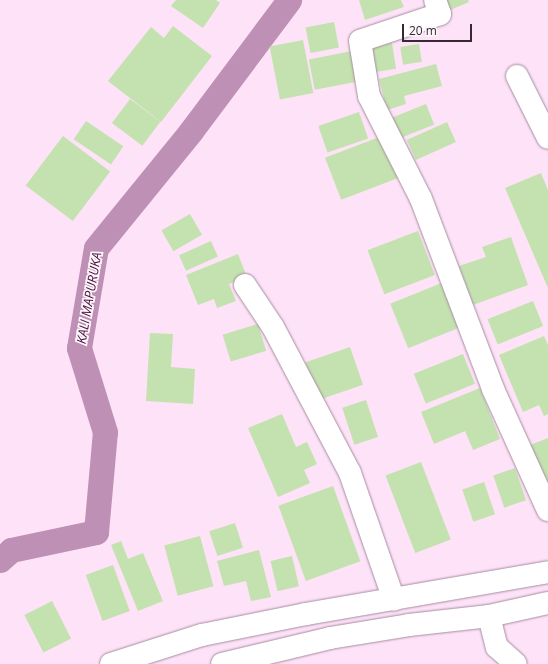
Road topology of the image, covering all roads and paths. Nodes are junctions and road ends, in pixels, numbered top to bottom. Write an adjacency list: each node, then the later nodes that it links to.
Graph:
1 (435, 0): 5 (main road)
2 (517, 76): 3 (main road)
3 (548, 138)
4 (246, 286): 7 (main road)
5 (548, 510)
6 (548, 572): 7 (main road)
7 (394, 600): 10 (main road)
8 (548, 603): 9 (main road)
9 (489, 616): 11 (main road); 12 (main road)
10 (111, 664)
11 (222, 664)
12 (516, 664)

